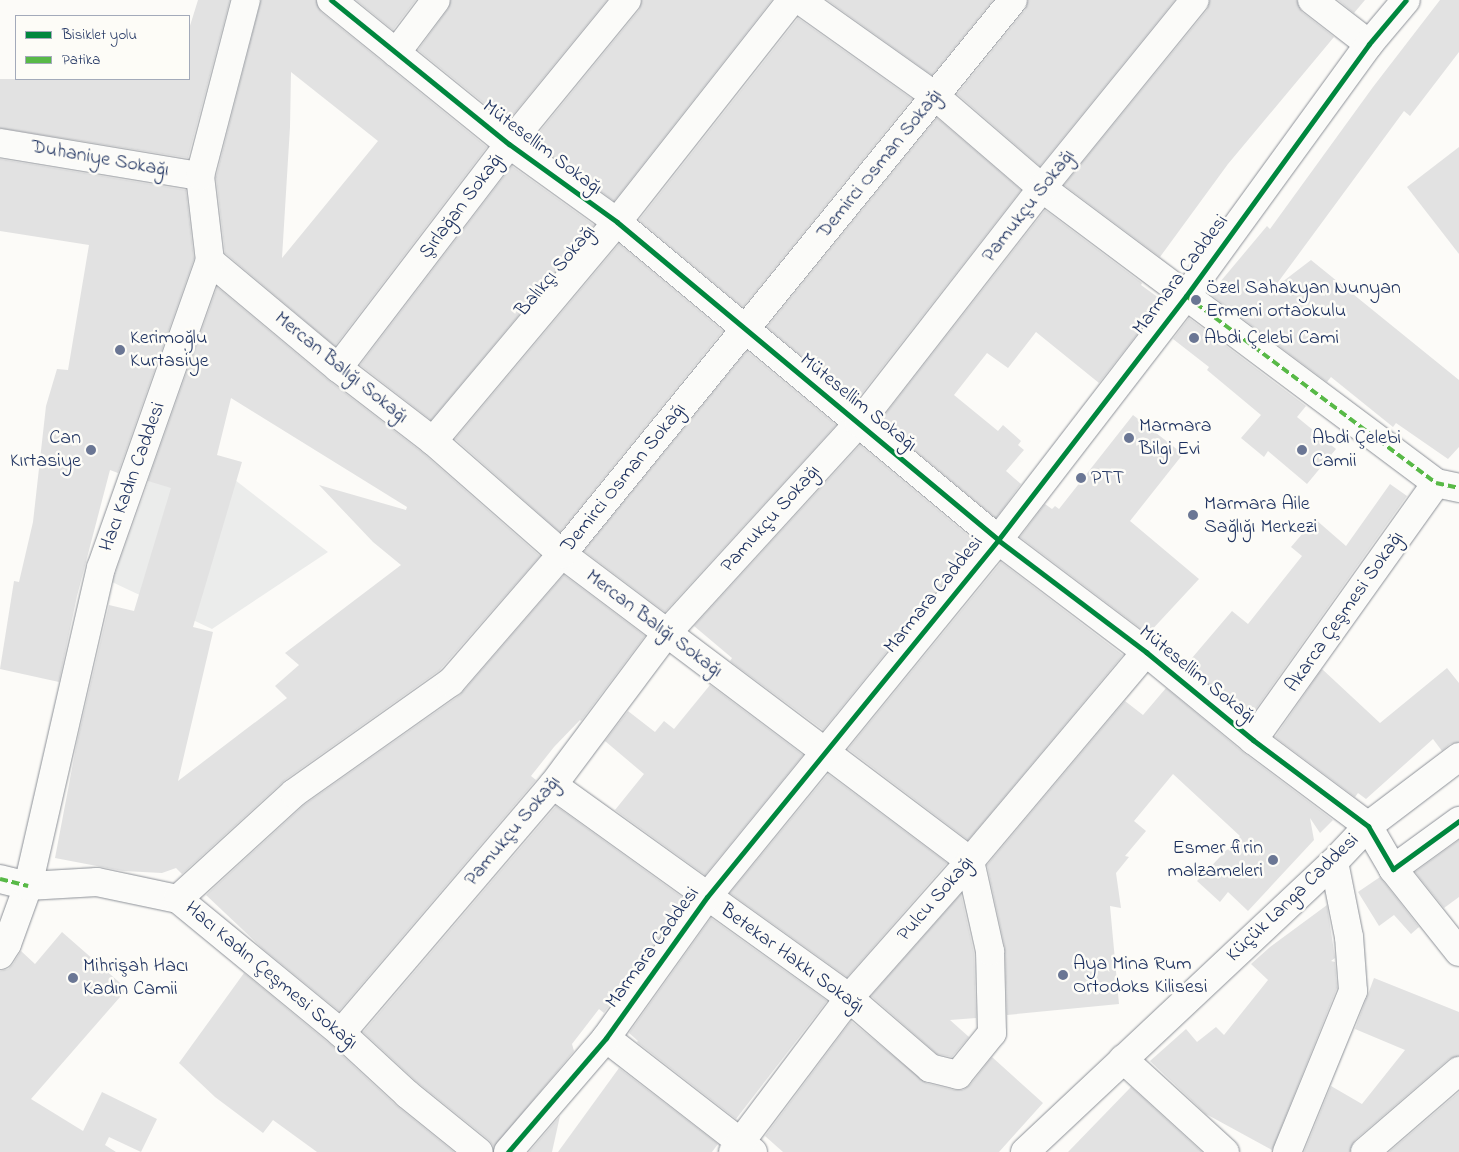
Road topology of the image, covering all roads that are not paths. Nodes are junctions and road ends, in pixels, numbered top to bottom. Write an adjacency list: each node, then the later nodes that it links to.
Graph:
1 (246, 0): 16 (street, Hacı Kadın Caddesi)
2 (331, 0): 12 (street, Mütesellim Sokağı)
3 (436, 0): 12 (street)
4 (627, 0): 15 (street, Şırlağan Sokağı)
5 (792, 0): 18 (street, Balıkçı Sokağı)
6 (800, 0): 13 (street)
7 (1013, 0): 13 (street, Demirci Osman Sokağı)
8 (1195, 0): 17 (street, Pamukçu Sokağı)
9 (1312, 0): 11 (street)
10 (1406, 0): 11 (street, Marmara Caddesi)
11 (1369, 44): 20 (street, Marmara Caddesi)
12 (396, 53): 15 (street, Mütesellim Sokağı)
13 (935, 96): 17 (street); 21 (street, Demirci Osman Sokağı)
14 (0, 142): 16 (street, Duhaniye Sokağı)
15 (509, 144): 18 (street, Mütesellim Sokağı); 22 (street, Şırlağan Sokağı)
16 (200, 176): 19 (street, Hacı Kadın Caddesi)
17 (1042, 188): 20 (street); 23 (street, Pamukçu Sokağı)
18 (617, 222): 21 (street, Mütesellim Sokağı); 24 (street, Balıkçı Sokağı)
19 (210, 261): 22 (street, Mercan Balığı Sokağı); 40 (street, Hacı Kadın Caddesi)
20 (1186, 296): 25 (street); 26 (street, Marmara Caddesi)
21 (744, 330): 23 (street, Mütesellim Sokağı); 27 (street, Demirci Osman Sokağı)
22 (338, 368): 24 (street, Mercan Balığı Sokağı)
23 (859, 423): 26 (street, Mütesellim Sokağı); 28 (street, Pamukçu Sokağı)
24 (433, 441): 27 (street, Mercan Balığı Sokağı)
25 (1448, 486): 30 (street, Akarca Çeşmesi Sokağı)
26 (998, 540): 29 (street, Mütesellim Sokağı); 31 (street, Marmara Caddesi)
27 (562, 554): 28 (street, Mercan Balığı Sokağı); 42 (street, Demirci Osman Sokağı)
28 (666, 634): 31 (street, Mercan Balığı Sokağı); 33 (street, Pamukçu Sokağı)
29 (1146, 652): 30 (street, Mütesellim Sokağı); 36 (street, Pulcu Sokağı)
30 (1253, 740): 35 (street, Mütesellim Sokağı)
31 (826, 753): 36 (street, Mercan Balığı Sokağı); 41 (street, Marmara Caddesi)
32 (1459, 757): 35 (street, Küçük Langa Caddesi)
33 (553, 785): 41 (street, Betekar Hakkı Sokağı); 46 (street, Pamukçu Sokağı)
34 (1459, 821): 38 (street)
35 (1368, 826): 37 (street, Küçük Langa Caddesi); 38 (street)
36 (970, 861): 45 (street, Pulcu Sokağı); 45 (street, Betekar Hakkı Sokağı)
37 (1334, 862): 48 (street, Küçük Langa Caddesi); 55 (street)
38 (1394, 869): 43 (street)
39 (0, 880): 40 (street, Hacı Kadın Çeşmesi Sokağı)
40 (28, 886): 42 (street, Hacı Kadın Çeşmesi Sokağı); 44 (street, Hacı Kadın Caddesi)
41 (707, 897): 45 (street, Betekar Hakkı Sokağı); 47 (street, Marmara Caddesi)
42 (178, 899): 46 (street, Hacı Kadın Çeşmesi Sokağı)
43 (1459, 952)
44 (0, 955)
45 (848, 998): 50 (street, Pulcu Sokağı)
46 (341, 1033): 51 (street, Hacı Kadın Çeşmesi Sokağı)
47 (606, 1038): 50 (street); 52 (street, Marmara Caddesi)
48 (1123, 1059): 53 (street, Küçük Langa Caddesi); 54 (street)
49 (1459, 1071): 56 (street)
50 (743, 1149)
51 (479, 1152)
52 (508, 1152)
53 (1025, 1152)
54 (1225, 1152)
55 (1287, 1152)
56 (1365, 1152)

